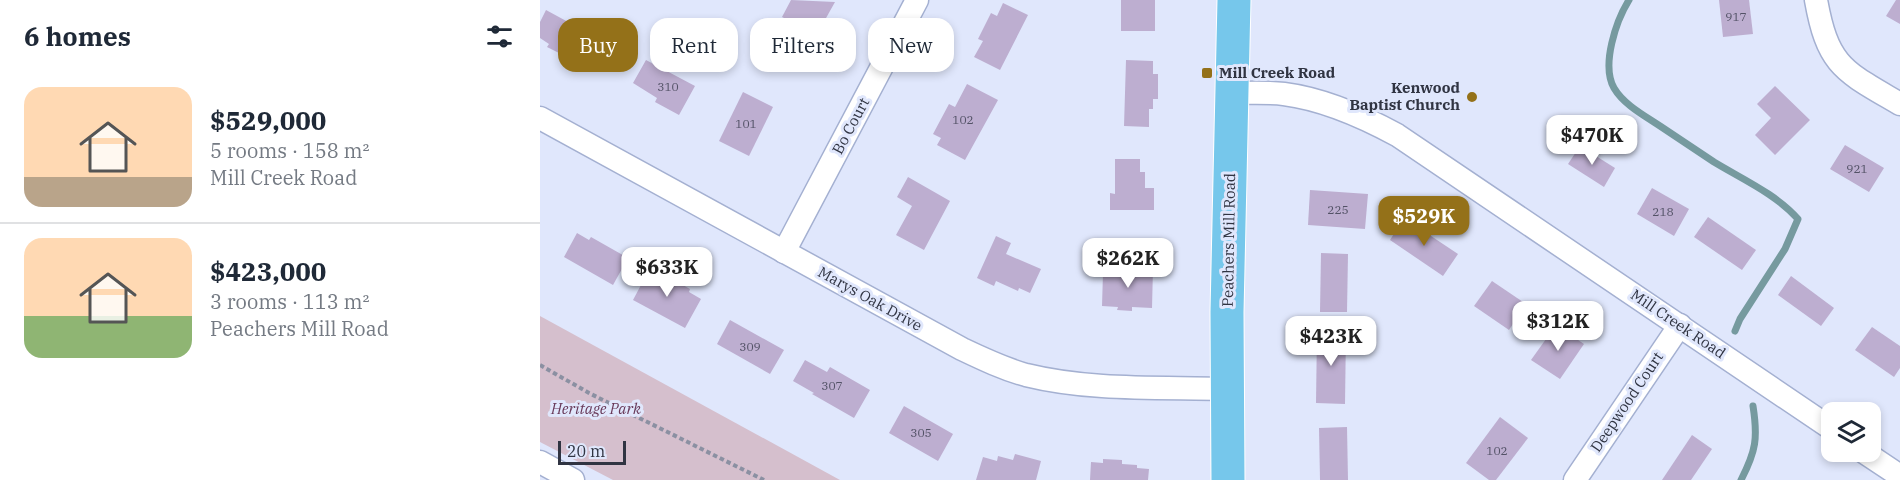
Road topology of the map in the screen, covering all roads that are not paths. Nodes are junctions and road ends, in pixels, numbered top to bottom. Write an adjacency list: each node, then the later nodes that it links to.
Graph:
1 (917, 0): 7 (street, Bo Court)
2 (1234, 0): 4 (main road, Peachers Mill Road)
3 (1816, 0): 5 (street)
4 (1233, 93): 8 (street, Mill Creek Road); 9 (main road, Peachers Mill Road)
5 (1900, 104)
6 (540, 118): 7 (street, Marys Oak Drive)
7 (784, 252): 9 (street, Marys Oak Drive)
8 (1680, 325): 10 (street, Mill Creek Road); 16 (street, Deepwood Court)
9 (1227, 389): 15 (main road, Peachers Mill Road)
10 (1821, 421)
11 (540, 462): 14 (street)
12 (1879, 462): 13 (street)
13 (1900, 476)
14 (573, 480)
15 (1228, 480)
16 (1575, 480)

